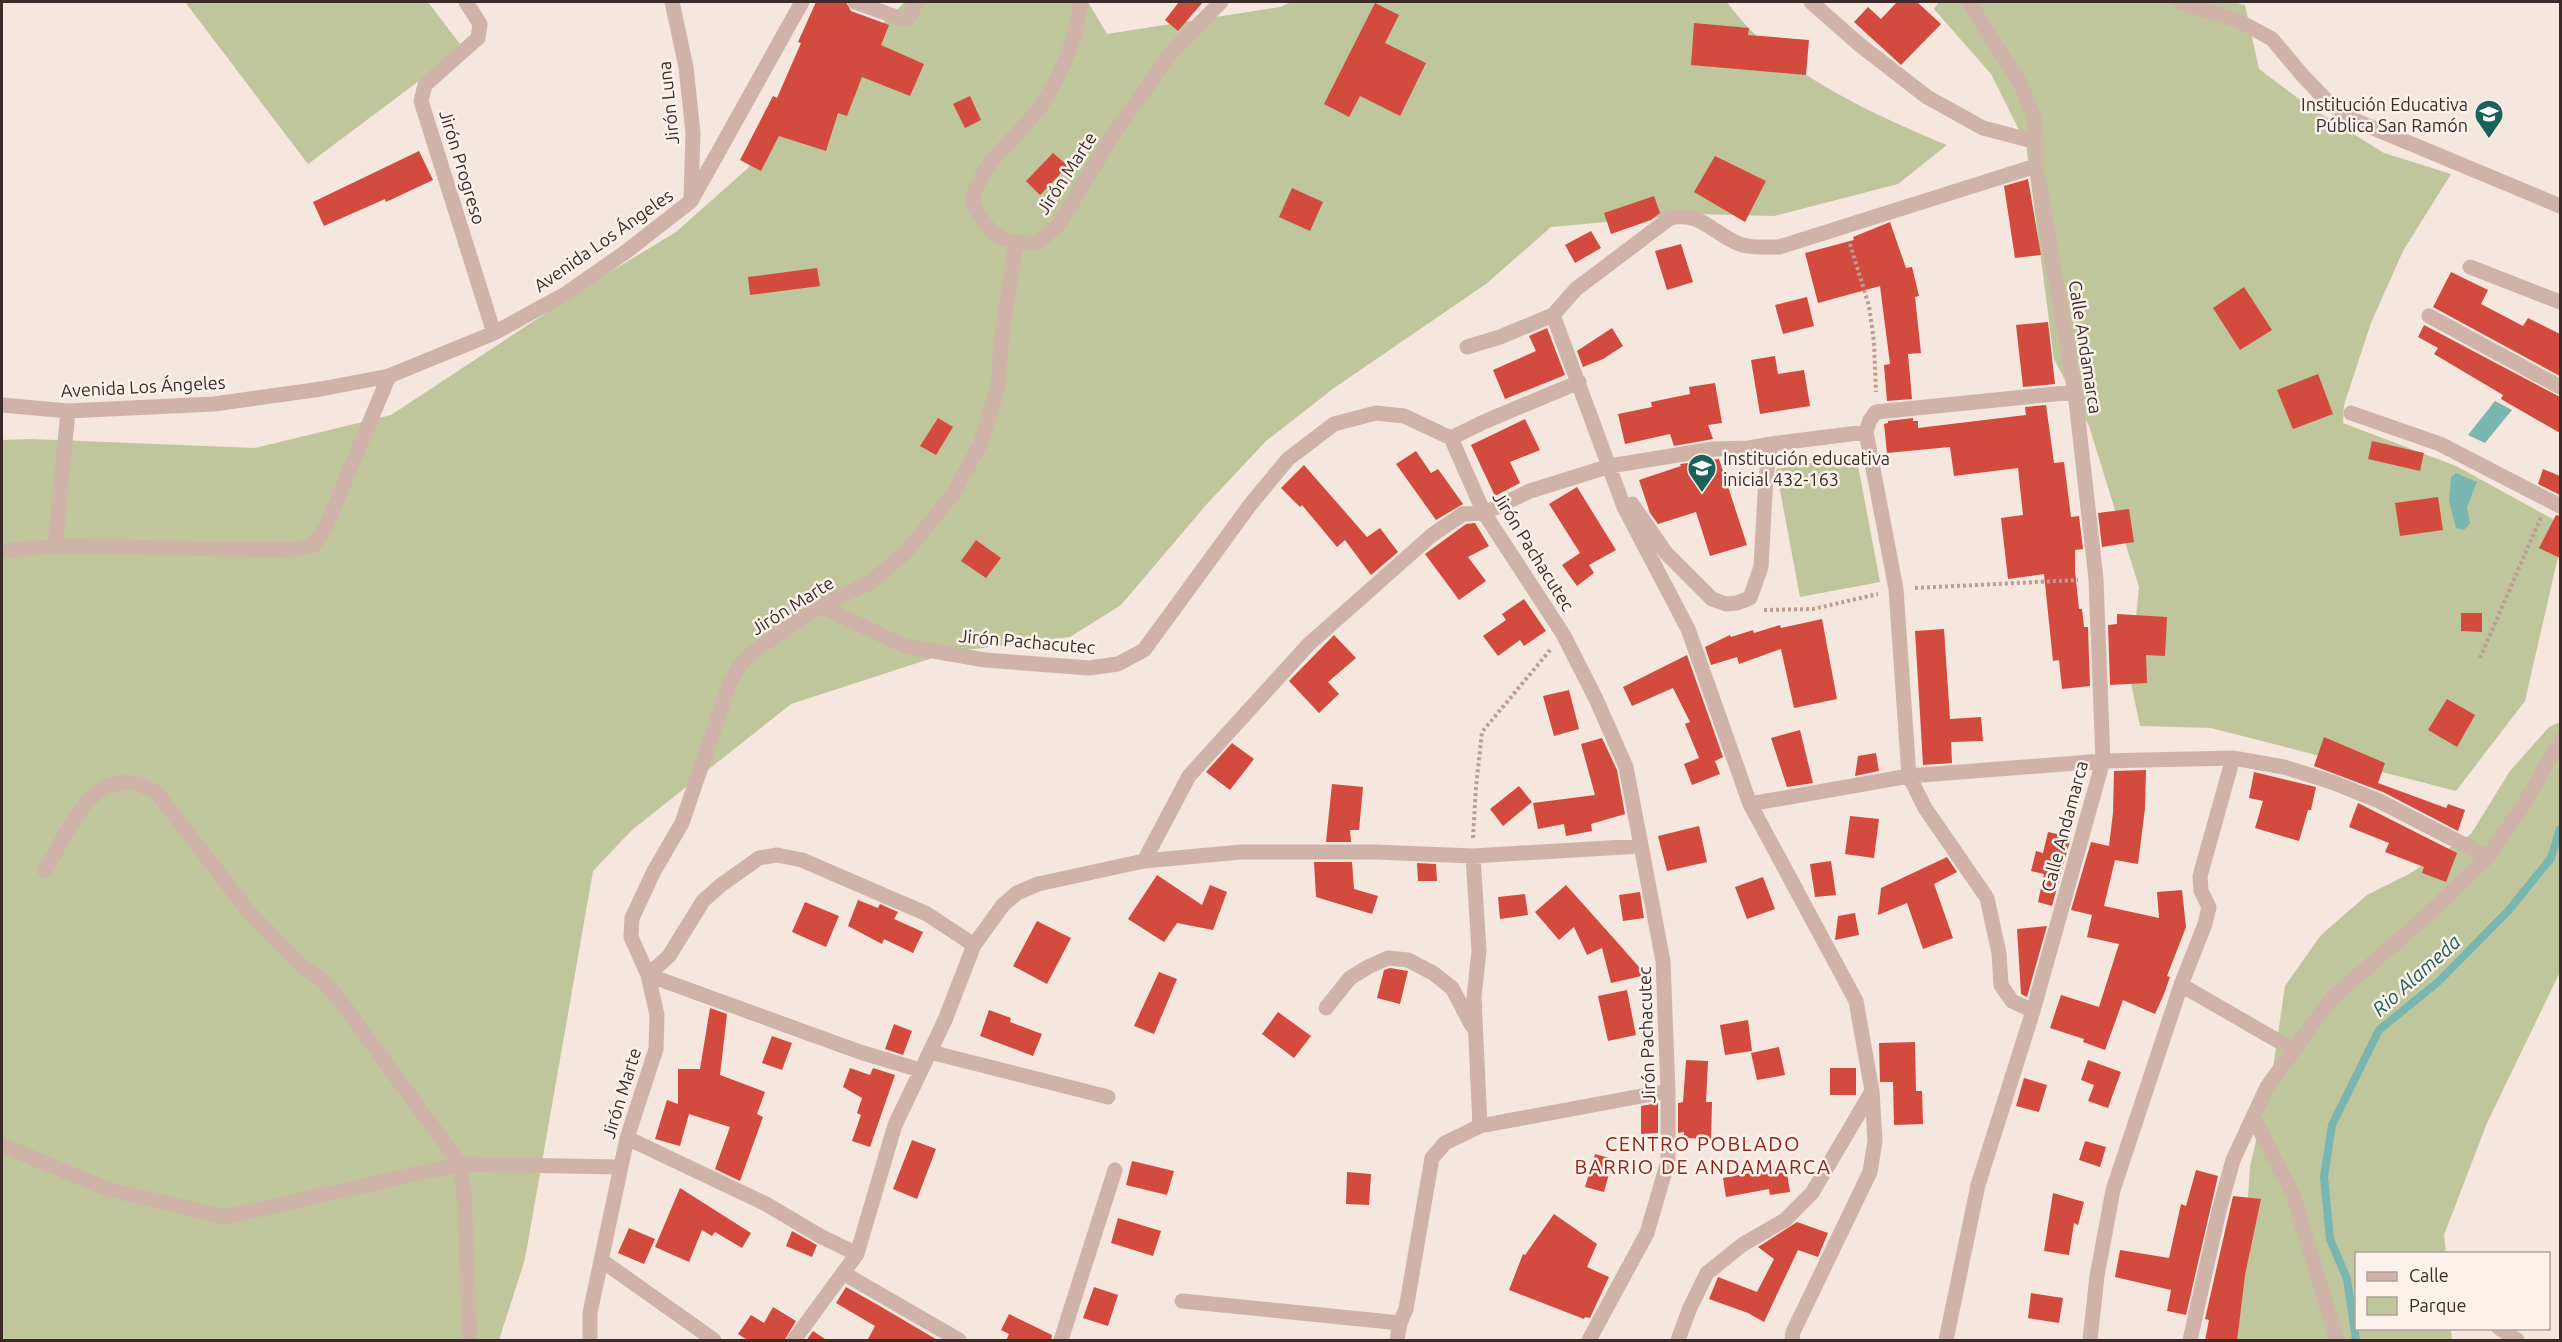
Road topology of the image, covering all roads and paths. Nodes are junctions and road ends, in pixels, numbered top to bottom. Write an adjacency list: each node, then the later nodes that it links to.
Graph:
1 (466, 2): 21 (street, Jirón Progreso)
2 (672, 2): 13 (street, Jirón Luna)
3 (802, 2): 13 (street, Avenida Los Ángeles)
4 (855, 2): 5 (street)
5 (917, 2)
6 (1080, 2): 16 (street)
7 (1221, 2): 16 (street, Jirón Marte)
8 (1810, 2): 11 (street)
9 (1969, 2): 11 (street, Calle Andamarca)
10 (2180, 2): 14 (street)
11 (2037, 142): 12 (street, Calle Andamarca)
12 (2036, 166): 15 (street); 26 (street, Calle Andamarca)
13 (691, 201): 21 (street, Avenida Los Ángeles)
14 (2560, 206)
15 (1845, 226): 19 (street); 29 (path)
16 (1016, 244): 42 (street, Jirón Marte)
17 (2470, 267): 18 (street)
18 (2560, 302)
19 (1554, 315): 22 (street); 24 (street)
20 (2429, 316): 25 (street)
21 (494, 333): 23 (street, Avenida Los Ángeles)
22 (1467, 347)
23 (389, 376): 28 (street, Avenida Los Ángeles); 37 (street)
24 (1579, 382): 32 (street); 34 (street)
25 (2560, 387)
26 (2075, 392): 29 (street); 39 (street, Calle Andamarca)
27 (2, 405): 28 (street, Avenida Los Ángeles)
28 (68, 411): 37 (street)
29 (1876, 412): 31 (street)
30 (2351, 413): 35 (street)
31 (1866, 432): 33 (street); 40 (street)
32 (1451, 438): 36 (street, Jirón Pachacutec); 42 (street, Jirón Pachacutec)
33 (1771, 444): 34 (street); 41 (street)
34 (1610, 466): 36 (street); 41 (street); 49 (street)
35 (2555, 503): 44 (path)
36 (1484, 513): 43 (street, Jirón Pachacutec); 53 (street)
37 (55, 546): 38 (street)
38 (2, 551)
39 (2096, 579): 40 (path); 47 (street, Calle Andamarca)
40 (1896, 589): 41 (path); 48 (street)
41 (1750, 597)
42 (820, 606): 56 (street, Jirón Marte)
43 (1563, 634): 50 (street, Jirón Pachacutec); 51 (path)
44 (2480, 658)
45 (2560, 741): 52 (street)
46 (2233, 758): 47 (street); 52 (street); 57 (street)
47 (2103, 760): 48 (street); 59 (street, Calle Andamarca)
48 (1909, 776): 49 (street); 59 (street)
49 (1750, 804): 65 (street)
50 (1641, 846): 51 (street); 64 (street, Jirón Pachacutec)
51 (1473, 856): 53 (street); 60 (street)
52 (2488, 857): 61 (street)
53 (1144, 861): 55 (street)
54 (45, 871): 71 (street)
55 (974, 945): 56 (street); 62 (street)
56 (648, 975): 63 (street); 69 (street, Jirón Marte)
57 (2181, 986): 61 (street); 91 (street)
58 (1326, 1008): 60 (street)
59 (2033, 1011): 90 (street, Calle Andamarca)
60 (1475, 1034): 68 (street)
61 (2294, 1050): 67 (street)
62 (930, 1052): 63 (street); 66 (street)
63 (920, 1070): 74 (street)
64 (1668, 1091): 68 (street); 87 (street, Jirón Pachacutec)
65 (1872, 1091): 88 (street); 89 (street)
66 (1108, 1097)
67 (2254, 1119): 92 (street); 93 (street)
68 (1480, 1126): 78 (street)
69 (627, 1138): 72 (street, Jirón Marte); 74 (street)
70 (2, 1145): 71 (street)
71 (460, 1164): 72 (street); 80 (street)
72 (621, 1167): 75 (street, Jirón Marte)
73 (1115, 1170): 85 (street)
74 (857, 1254): 76 (street)
75 (601, 1260): 81 (street, Jirón Marte); 82 (street)
76 (843, 1273): 83 (street); 84 (street)
77 (1182, 1301): 78 (street)
78 (1400, 1323): 86 (street)
79 (2500, 1330): 94 (street)
80 (470, 1341)
81 (590, 1341)
82 (714, 1341)
83 (794, 1341)
84 (959, 1341)
85 (1061, 1341)
86 (1397, 1341)
87 (1589, 1341)
88 (1678, 1341)
89 (1792, 1341)
90 (1946, 1341)
91 (2090, 1341)
92 (2190, 1341)
93 (2337, 1341)
94 (2517, 1341)

